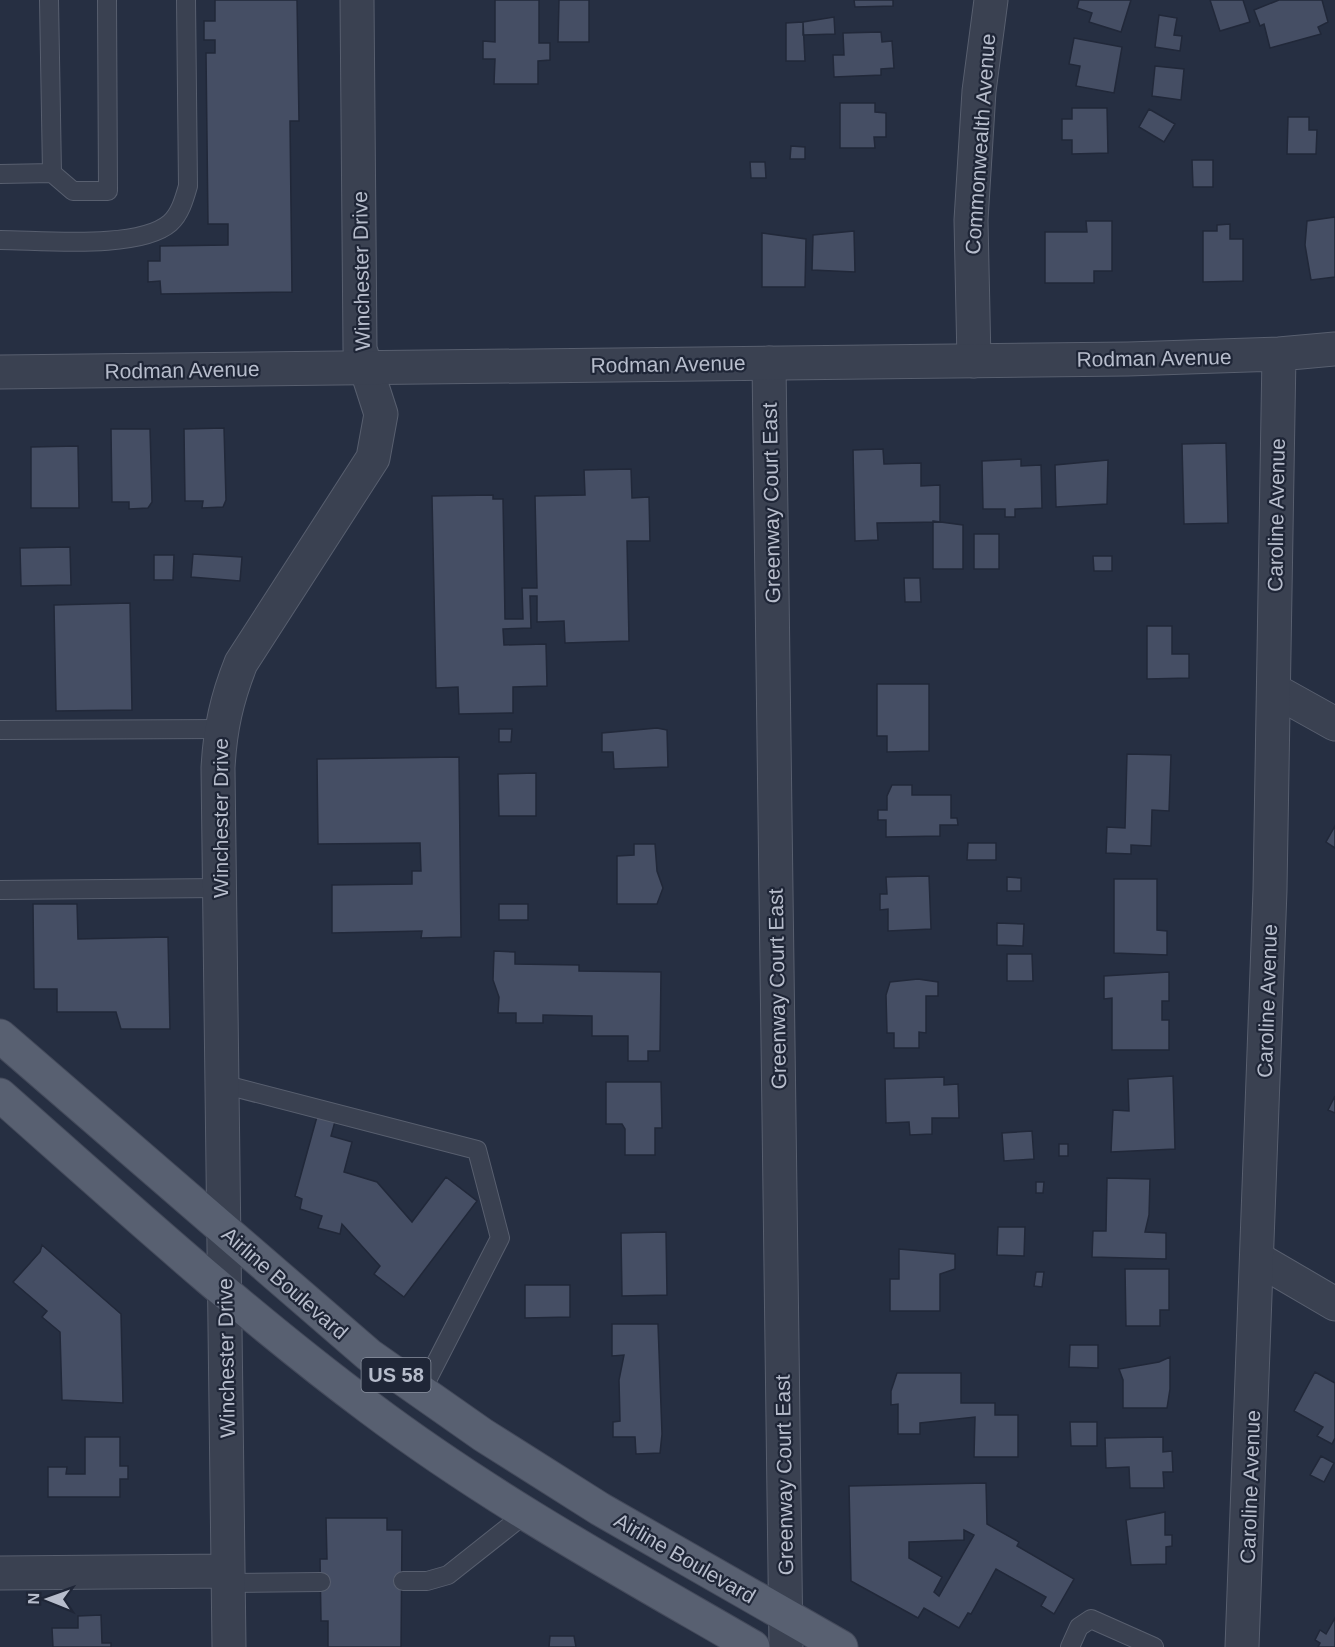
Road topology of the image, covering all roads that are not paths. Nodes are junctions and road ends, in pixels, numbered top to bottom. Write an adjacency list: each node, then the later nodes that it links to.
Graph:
1 (49, 0): 6 (lane)
2 (186, 0): 8 (lane)
3 (357, 0): 13 (street, Winchester Drive)
4 (991, 0): 11 (street, Commonwealth Avenue)
5 (107, 1): 6 (lane)
6 (52, 173): 7 (lane)
7 (0, 174)
8 (0, 240)
9 (1335, 349): 10 (street, Rodman Avenue)
10 (1279, 354): 11 (street, Rodman Avenue); 15 (street, Caroline Avenue)
11 (974, 361): 12 (street, Rodman Avenue)
12 (769, 363): 13 (street, Rodman Avenue); 34 (street, Greenway Court East)
13 (364, 368): 14 (street, Rodman Avenue); 17 (street, Winchester Drive)
14 (0, 372)
15 (1274, 690): 16 (street); 25 (street, Caroline Avenue)
16 (1335, 724)
17 (220, 729): 18 (lane); 19 (street, Winchester Drive)
18 (0, 730)
19 (219, 888): 20 (lane); 22 (street, Winchester Drive)
20 (0, 890)
21 (0, 1036): 24 (main road, Airline Boulevard / US 58)
22 (222, 1084): 24 (street, Winchester Drive); 28 (lane)
23 (0, 1095): 26 (main road, Airline Boulevard / US 58)
24 (224, 1231): 26 (street, Winchester Drive); 28 (main road, Airline Boulevard / US 58)
25 (1258, 1259): 27 (street); 40 (street, Caroline Avenue)
26 (225, 1293): 29 (main road, Airline Boulevard / US 58); 31 (street, Winchester Drive)
27 (1335, 1304)
28 (421, 1392): 34 (main road, Airline Boulevard / US 58)
29 (525, 1514): 32 (lane); 36 (main road, Airline Boulevard / US 58)
30 (0, 1573): 31 (street)
31 (228, 1577): 33 (lane); 35 (street, Winchester Drive)
32 (404, 1581)
33 (321, 1582)
34 (786, 1632): 37 (main road, Airline Boulevard / US 58)
35 (229, 1647)
36 (753, 1647)
37 (841, 1647)
38 (1070, 1647): 39 (lane)
39 (1154, 1647)
40 (1242, 1647)

